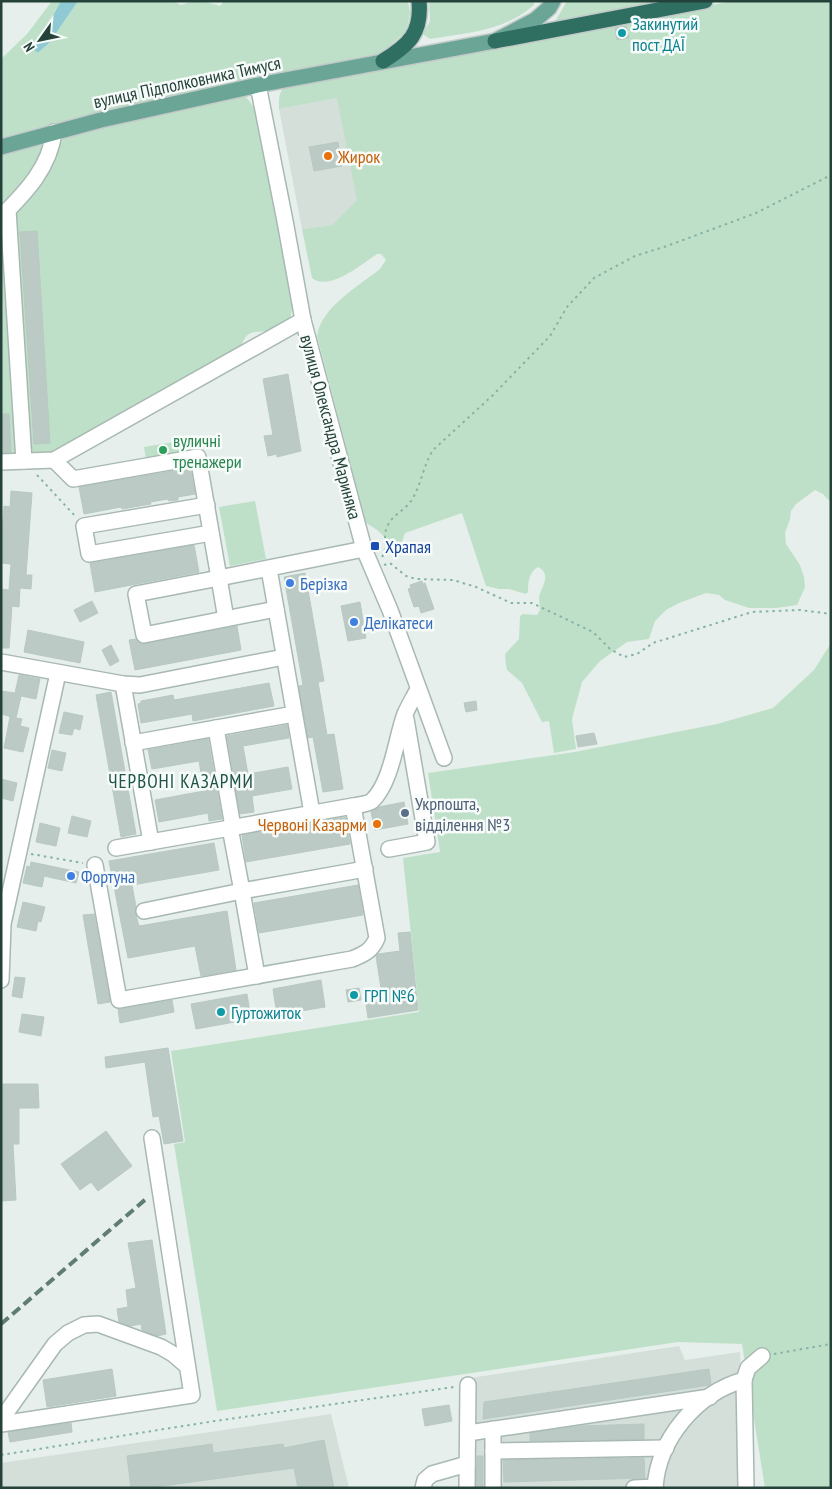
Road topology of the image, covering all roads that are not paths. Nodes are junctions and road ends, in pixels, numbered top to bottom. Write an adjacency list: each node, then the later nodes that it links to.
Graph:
1 (419, 1): 5 (highway)
2 (553, 1): 4 (main road, вулиця Підполковника Тимуся)
3 (705, 1): 4 (highway)
4 (495, 41): 5 (main road, вулиця Підполковника Тимуся)
5 (383, 60): 6 (main road, вулиця Підполковника Тимуся)
6 (258, 85): 7 (main road, вулиця Підполковника Тимуся); 10 (street, вулиця Олександра Мариняка)
7 (54, 132): 8 (main road, вулиця Підполковника Тимуся); 9 (street)
8 (1, 147)
9 (5, 214): 12 (street)
10 (303, 320): 11 (street); 16 (street, вулиця Олександра Мариняка)
11 (54, 460): 12 (street); 14 (street)
12 (24, 461): 13 (street)
13 (1, 462)
14 (206, 505): 15 (street); 15 (street)
15 (210, 533): 18 (street)
16 (364, 549): 17 (street); 25 (street, вулиця Олександра Мариняка)
17 (269, 569): 18 (street); 19 (street)
18 (219, 578): 20 (street); 20 (street)
19 (276, 609): 20 (street); 21 (street)
20 (226, 619)
21 (284, 657): 24 (street); 26 (street)
22 (1, 662): 23 (street)
23 (58, 673): 24 (street); 41 (street)
24 (123, 684): 29 (street)
25 (418, 689): 27 (street); 30 (street, вулиця Олександра Мариняка)
26 (294, 714): 28 (street); 32 (street)
27 (405, 714): 31 (street); 36 (street)
28 (216, 728): 29 (street); 33 (street)
29 (133, 743): 34 (street)
30 (444, 758)
31 (354, 806): 32 (street); 38 (street)
32 (312, 813): 33 (street)
33 (232, 827): 34 (street); 39 (street)
34 (151, 842): 35 (street)
35 (116, 848)
36 (389, 849)
37 (95, 865): 42 (street)
38 (365, 870): 39 (street); 42 (street)
39 (242, 891): 40 (street); 42 (street)
40 (144, 911)
41 (2, 924): 43 (street)
42 (257, 976)
43 (1, 980)
44 (152, 1138): 46 (street)
45 (762, 1356): 47 (street)
46 (187, 1366): 50 (street); 51 (street)
47 (744, 1380): 49 (street); 62 (street)
48 (468, 1385): 53 (street)
49 (710, 1397): 52 (street); 54 (street)
50 (1, 1420)
51 (1, 1424)
52 (493, 1429): 53 (street); 55 (street)
53 (468, 1433): 56 (street)
54 (666, 1448): 55 (street); 61 (street)
55 (493, 1451): 59 (street)
56 (468, 1464): 57 (street); 58 (street)
57 (423, 1488)
58 (467, 1488)
59 (492, 1488)
60 (634, 1488): 61 (street)
61 (655, 1488)
62 (746, 1488)

